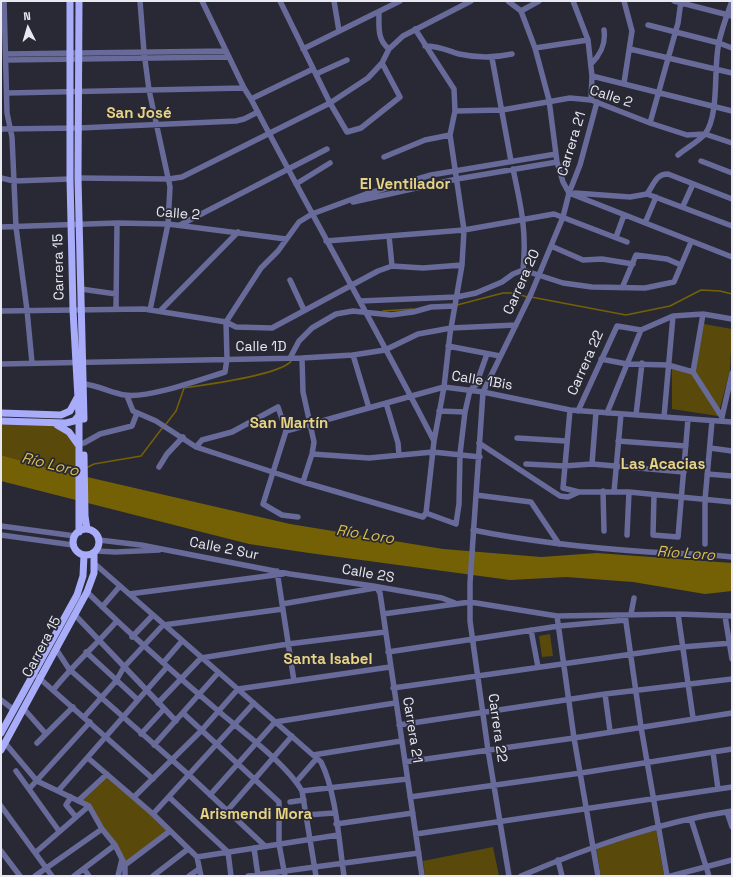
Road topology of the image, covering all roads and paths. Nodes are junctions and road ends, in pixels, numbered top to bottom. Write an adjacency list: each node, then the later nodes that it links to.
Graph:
1 (4, 1): 38 (street)
2 (70, 1): 36 (main road, Carrera 15)
3 (79, 1): 37 (main road, Carrera 15)
4 (140, 1): 35 (street)
5 (202, 1): 33 (street)
6 (280, 1): 31 (street)
7 (334, 1): 23 (street)
8 (400, 1): 18 (street)
9 (471, 1): 21 (street)
10 (508, 1): 17 (street)
11 (539, 1): 17 (street)
12 (573, 1): 25 (street, Carrera 21)
13 (624, 1): 29 (street)
14 (674, 1): 16 (street)
15 (732, 1): 19 (street)
16 (681, 2): 19 (street); 24 (street)
17 (521, 11): 28 (street)
18 (378, 12): 23 (street); 32 (street)
19 (730, 16): 26 (street)
20 (648, 24): 24 (street)
21 (415, 29): 27 (street); 32 (street)
22 (604, 30): 44 (street)
23 (339, 31): 31 (street)
24 (676, 31): 26 (street); 40 (street)
25 (588, 40): 28 (street); 44 (street, Carrera 21)
26 (719, 43): 30 (street); 45 (street)
27 (425, 46): 41 (street); 62 (street)
28 (535, 48): 57 (street)
29 (630, 48): 40 (street); 49 (street)
30 (732, 48)
31 (303, 49): 46 (street)
32 (389, 49): 43 (street)
33 (226, 51): 35 (street); 39 (street)
34 (512, 54): 41 (street)
35 (144, 55): 37 (street); 39 (street); 51 (street)
36 (71, 56): 37 (street); 38 (street); 52 (main road, Carrera 15)
37 (79, 56): 53 (main road, Carrera 15)
38 (6, 57): 54 (street)
39 (229, 57): 50 (street)
40 (669, 57): 45 (street); 55 (street)
41 (492, 58): 61 (street)
42 (347, 60): 46 (street)
43 (382, 63): 59 (street); 59 (street)
44 (591, 64): 48 (street, Carrera 21)
45 (715, 69): 47 (street); 60 (street)
46 (315, 72): 56 (street); 59 (street)
47 (732, 73)
48 (592, 76): 49 (street); 58 (street, Carrera 21)
49 (624, 83): 55 (street)
50 (244, 88): 51 (street); 56 (street)
51 (149, 90): 53 (street); 66 (street)
52 (70, 92): 53 (street); 54 (street); 67 (main road, Carrera 15)
53 (79, 92): 68 (main road, Carrera 15)
54 (7, 93): 70 (street)
55 (659, 93): 60 (street); 65 (street)
56 (252, 99): 64 (street)
57 (549, 100): 58 (street, Calle 2); 61 (street, Calle 2); 76 (street)
58 (594, 101): 65 (street, Calle 2); 95 (street, Carrera 21)
59 (330, 103): 71 (street)
60 (714, 105): 63 (street); 72 (street)
61 (502, 110): 62 (street, Calle 2); 79 (street)
62 (455, 111): 73 (street)
63 (732, 111)
64 (258, 112): 66 (street); 71 (street)
65 (650, 123): 72 (street, Calle 2)
66 (156, 124): 68 (street); 90 (street)
67 (70, 128): 68 (street); 70 (street); 89 (main road, Carrera 15)
68 (79, 128): 88 (main road, Carrera 15)
69 (1, 129): 70 (street)
70 (10, 129): 92 (street)
71 (269, 133): 84 (street); 90 (street)
72 (705, 134): 74 (street, Calle 2); 77 (street)
73 (450, 135): 78 (street); 85 (street)
74 (732, 143)
75 (327, 149): 84 (street)
76 (556, 154): 79 (street); 82 (street)
77 (678, 155)
78 (384, 157)
79 (512, 161): 85 (street)
80 (702, 161): 86 (street)
81 (330, 162): 93 (street)
82 (557, 162): 83 (street); 95 (street)
83 (513, 169): 91 (street); 104 (street, Carrera 20)
84 (288, 170): 93 (street); 109 (street)
85 (456, 170): 91 (street); 99 (street)
86 (732, 173)
87 (1, 178): 92 (street)
88 (78, 178): 90 (street); 108 (main road, Carrera 15)
89 (70, 179): 92 (street); 110 (main road, Carrera 15)
90 (169, 179): 107 (street)
91 (457, 179): 99 (street); 114 (street)
92 (14, 181): 113 (street)
93 (296, 184): 101 (street)
94 (693, 184): 96 (street); 98 (street); 100 (street)
95 (569, 193): 96 (street); 102 (street); 103 (street, Carrera 20)
96 (648, 194): 97 (street)
97 (656, 197): 100 (street); 106 (street)
98 (732, 199)
99 (341, 204): 101 (street)
100 (683, 206): 111 (street)
101 (312, 214): 118 (street); 119 (street)
102 (624, 215): 106 (street); 117 (street)
103 (563, 217): 104 (street); 117 (street); 122 (street, Carrera 20)
104 (524, 219): 114 (street); 128 (street, Carrera 20)
105 (117, 223): 107 (street, Calle 2); 108 (street, Calle 2); 134 (street)
106 (645, 223): 121 (street)
107 (168, 224): 109 (street, Calle 2); 141 (street)
108 (80, 225): 110 (street, Calle 2); 132 (main road, Carrera 15)
109 (180, 225): 115 (street, Calle 2)
110 (72, 226): 113 (street, Calle 2); 139 (main road, Carrera 15)
111 (732, 226)
112 (1, 227): 113 (street, Calle 2)
113 (16, 227): 138 (street)
114 (464, 230): 116 (street); 125 (street)
115 (238, 232): 118 (street, Calle 2); 144 (street)
116 (389, 236): 119 (street); 127 (street)
117 (616, 237): 120 (street)
118 (286, 239): 149 (street)
119 (326, 241): 131 (street)
120 (627, 242)
121 (691, 242): 123 (street); 126 (street)
122 (551, 246): 124 (street); 129 (street, Carrera 20)
123 (732, 257)
124 (633, 264): 126 (street); 133 (street)
125 (462, 265): 127 (street); 136 (street)
126 (681, 265): 133 (street)
127 (392, 266): 131 (street)
128 (523, 270): 129 (street); 136 (street)
129 (539, 275): 133 (street); 150 (street, Carrera 20)
130 (290, 280): 142 (street)
131 (351, 285): 135 (street); 142 (street)
132 (82, 288): 134 (street); 140 (main road, Carrera 15)
133 (622, 288)
134 (116, 294): 137 (street)
135 (360, 301): 136 (street); 145 (street)
136 (456, 304): 145 (street); 151 (street)
137 (116, 309): 140 (street); 141 (street)
138 (27, 310): 139 (street); 143 (street); 164 (street)
139 (73, 310): 140 (street); 162 (main road, Carrera 15)
140 (82, 310): 163 (main road, Carrera 15)
141 (150, 310): 144 (street)
142 (304, 310): 149 (street)
143 (1, 311)
144 (160, 312): 149 (street)
145 (366, 312): 154 (street); 158 (street)
146 (702, 314): 147 (street); 148 (street); 169 (street)
147 (673, 316): 152 (street); 168 (street)
148 (732, 320)
149 (226, 322): 160 (street)
150 (516, 325): 151 (street, Calle 1D); 157 (street, Carrera 20)
151 (451, 328): 153 (street); 154 (street, Calle 1D)
152 (641, 330): 161 (street, Carrera 22); 167 (street)
153 (448, 346): 155 (street); 172 (street)
154 (385, 350): 156 (street, Calle 1D); 178 (street)
155 (487, 354): 157 (street); 173 (street)
156 (353, 355): 159 (street, Calle 1D); 181 (street)
157 (500, 356): 174 (street, Carrera 20)
158 (290, 358): 159 (street, Calle 1D); 160 (street, Calle 1D)
159 (302, 358): 200 (street)
160 (227, 359): 163 (street, Calle 1D); 177 (street)
161 (602, 359): 167 (street); 184 (street, Carrera 22)
162 (75, 361): 163 (street, Calle 1D); 164 (street, Calle 1D); 176 (main road, Carrera 15)
163 (83, 362): 171 (main road, Carrera 15)
164 (32, 363): 166 (street, Calle 1D)
165 (642, 363): 167 (street); 168 (street); 191 (street)
166 (1, 364)
167 (626, 364): 188 (street)
168 (668, 365): 169 (street); 193 (street)
169 (692, 372): 195 (street)
170 (732, 373): 175 (street)
171 (83, 384): 177 (street); 180 (main road, Carrera 15)
172 (444, 387): 173 (street, Calle 1Bis); 178 (street, Calle 1Bis); 183 (street)
173 (470, 390): 174 (street, Calle 1Bis); 185 (street)
174 (483, 392): 182 (street, Calle 1Bis); 207 (street, Carrera 20)
175 (730, 395): 195 (street)
176 (77, 396): 189 (main road); 192 (main road, Carrera 15)
177 (127, 396): 187 (street)
178 (411, 396): 179 (street, Calle 1Bis); 204 (street)
179 (386, 403): 181 (street, Calle 1Bis); 216 (street)
180 (84, 408): 192 (main road); 209 (main road, Carrera 15)
181 (369, 408): 200 (street, Calle 1Bis)
182 (570, 410): 184 (street, Calle 1Bis); 205 (street, Carrera 22)
183 (439, 411): 185 (street); 204 (street)
184 (578, 411): 186 (street, Calle 1Bis)
185 (464, 412): 215 (street)
186 (596, 412): 188 (street, Calle 1Bis); 219 (street)
187 (138, 413): 202 (street); 209 (street)
188 (606, 413): 190 (street, Calle 1Bis)
189 (1, 414)
190 (621, 414): 191 (street, Calle 1Bis); 206 (street)
191 (636, 415): 193 (street, Calle 1Bis)
192 (79, 416): 199 (main road); 209 (main road, Carrera 15)
193 (664, 417): 194 (street, Calle 1Bis)
194 (688, 419): 197 (street, Calle 1Bis); 208 (street)
195 (722, 419): 197 (street, Calle 1Bis); 198 (street, Calle 1Bis)
196 (1, 421): 199 (main road)
197 (712, 421): 211 (street)
198 (732, 422)
199 (55, 424): 209 (main road)
200 (310, 424): 201 (street, Calle 1Bis); 214 (street)
201 (286, 431): 210 (street); 223 (street)
202 (183, 437): 210 (street); 222 (street)
203 (517, 438): 205 (street)
204 (434, 441): 213 (street)
205 (566, 441): 220 (street, Carrera 22)
206 (618, 441): 208 (street); 221 (street)
207 (479, 443): 217 (street, Carrera 20); 229 (street)
208 (686, 446): 224 (street)
209 (82, 447): 238 (main road, Carrera 15)
210 (196, 447): 223 (street)
211 (710, 448): 212 (street); 225 (street)
212 (732, 451)
213 (433, 452): 215 (street); 216 (street); 237 (street)
214 (312, 454): 216 (street); 227 (street)
215 (460, 454): 217 (street); 237 (street)
216 (399, 455)
217 (480, 457): 232 (street, Carrera 20)
218 (526, 464): 220 (street)
219 (592, 464): 220 (street); 221 (street)
220 (564, 466): 229 (street, Carrera 22)
221 (616, 466): 224 (street); 230 (street)
222 (159, 467)
223 (272, 472): 227 (street); 239 (street)
224 (684, 472): 234 (street)
225 (707, 474): 226 (street); 235 (street)
226 (732, 476)
227 (303, 482): 237 (street)
228 (603, 491): 229 (street); 230 (street); 243 (street)
229 (579, 492)
230 (614, 492): 231 (street)
231 (629, 492): 233 (street); 246 (street)
232 (476, 495): 242 (street, Carrera 20); 248 (street)
233 (654, 495): 234 (street); 234 (street)
234 (682, 498): 235 (street)
235 (705, 500): 236 (street); 249 (street)
236 (732, 502)
237 (424, 515)
238 (81, 516): 241 (main road, Carrera 15); 244 (main road, Carrera 15)
239 (298, 516)
240 (1, 526): 244 (street)
241 (86, 529): 244 (main road); 247 (main road)
242 (473, 530): 248 (street); 257 (street, Carrera 20)
243 (604, 531)
244 (77, 534): 250 (main road)
245 (1, 535): 250 (street)
246 (627, 535)
247 (99, 540): 251 (street, Calle 2 Sur); 252 (main road)
248 (559, 544): 254 (street)
249 (705, 544)
250 (73, 545): 253 (main road)
251 (167, 550): 252 (street, Calle 2 Sur); 256 (street, Calle 2 Sur)
252 (95, 552): 253 (main road); 255 (main road, Carrera 15)
253 (84, 555): 301 (main road, Carrera 15)
254 (732, 557)
255 (95, 564): 258 (street); 260 (main road, Carrera 15)
256 (277, 573): 259 (street, Calle 2S); 261 (street); 266 (street)
257 (470, 583): 263 (street, Carrera 22)
258 (120, 586): 261 (street); 265 (street)
259 (377, 588): 264 (street, Calle 2S); 266 (street); 267 (street, Carrera 21)
260 (87, 592): 265 (street); 269 (main road, Carrera 15)
261 (129, 594): 270 (street)
262 (634, 598): 272 (street)
263 (470, 602): 264 (street); 271 (street); 281 (street, Carrera 22)
264 (455, 603): 267 (street)
265 (102, 607): 275 (street)
266 (282, 607): 276 (street); 285 (street)
267 (383, 614): 279 (street, Carrera 21)
268 (678, 614): 272 (street); 273 (street); 287 (street)
269 (75, 615): 283 (street); 288 (main road, Carrera 15)
270 (152, 616): 276 (street); 280 (street)
271 (557, 616): 272 (street); 277 (street)
272 (627, 616): 277 (street); 291 (street)
273 (725, 616): 274 (street); 284 (street)
274 (732, 616)
275 (116, 622): 280 (street); 283 (street)
276 (163, 625): 282 (street); 286 (street)
277 (558, 626): 278 (street); 294 (street)
278 (532, 630): 281 (street); 298 (street)
279 (385, 632): 285 (street); 290 (street, Carrera 21)
280 (132, 637): 286 (street)
281 (472, 640): 290 (street); 302 (street, Carrera 22)
282 (182, 641): 292 (street); 295 (street)
283 (99, 642): 289 (street); 296 (street)
284 (730, 643): 287 (street); 293 (street)
285 (288, 644): 292 (street); 307 (street)
286 (144, 647): 295 (street); 296 (street)
287 (682, 647): 291 (street); 308 (street)
288 (56, 649): 299 (street); 303 (main road, Carrera 15)
289 (86, 652): 299 (street); 306 (street)
290 (388, 652): 297 (street, Carrera 21)
291 (631, 655): 294 (street); 312 (street)
292 (201, 658): 300 (street); 304 (street)
293 (732, 659)
294 (564, 664): 298 (street); 317 (street)
295 (165, 665): 304 (street); 313 (street)
296 (124, 667): 306 (street); 313 (street)
297 (390, 667): 307 (street); 309 (street, Carrera 21)
298 (538, 668): 302 (street)
299 (69, 669): 310 (street); 316 (street)
300 (218, 673): 311 (street); 314 (street)
301 (33, 674): 303 (street); 326 (main road, Carrera 15)
302 (477, 676): 309 (street); 328 (street, Carrera 22)
303 (40, 678): 310 (street); 324 (main road, Carrera 15)
304 (182, 678): 314 (street); 320 (street)
305 (732, 679): 308 (street)
306 (116, 681): 316 (street); 319 (street)
307 (294, 681): 311 (street)
308 (687, 684): 312 (street); 333 (street)
309 (393, 688): 322 (street, Carrera 21)
310 (54, 689): 323 (street)
311 (238, 690): 321 (street); 327 (street)
312 (637, 690): 315 (street); 339 (street)
313 (147, 691): 319 (street); 320 (street)
314 (199, 694): 327 (street); 329 (street)
315 (605, 694): 317 (street); 341 (street)
316 (101, 698): 331 (street); 332 (street)
317 (570, 699): 328 (street); 347 (street)
318 (1, 700): 326 (street)
319 (138, 700): 332 (street)
320 (158, 703): 325 (street)
321 (254, 703): 336 (street); 337 (street)
322 (396, 703): 336 (street); 338 (street, Carrera 21)
323 (73, 707): 331 (street); 343 (street)
324 (24, 709): 343 (street); 353 (main road, Carrera 15)
325 (164, 709): 334 (street); 344 (street)
326 (14, 710): 342 (main road, Carrera 15)
327 (218, 711): 337 (street); 340 (street)
328 (483, 712): 338 (street); 355 (street, Carrera 22)
329 (182, 713): 334 (street); 340 (street)
330 (732, 713): 333 (street)
331 (84, 717): 335 (street)
332 (124, 718): 344 (street); 346 (street)
333 (693, 718): 339 (street)
334 (176, 721): 351 (street)
335 (90, 722): 346 (street); 371 (street)
336 (275, 722): 345 (street); 350 (street)
337 (234, 725): 350 (street); 352 (street)
338 (399, 725): 348 (street, Carrera 21)
339 (641, 727): 341 (street); 362 (street)
340 (201, 731): 352 (street); 360 (street)
341 (610, 731): 347 (street)
342 (1, 733)
343 (46, 734): 349 (street)
344 (141, 734): 351 (street)
345 (292, 736): 357 (street); 359 (street)
346 (106, 737): 358 (street); 368 (street)
347 (574, 738): 355 (street); 365 (street)
348 (401, 741): 357 (street); 361 (street, Carrera 21)
349 (37, 743)
350 (256, 743): 359 (street); 363 (street)
351 (154, 745): 360 (street)
352 (216, 745): 363 (street); 367 (street)
353 (3, 746): 371 (street)
354 (732, 749): 356 (street)
355 (488, 750): 361 (street); 373 (street, Carrera 22)
356 (713, 752): 362 (street); 377 (street)
357 (315, 757): 372 (street); 375 (street)
358 (88, 758): 366 (street); 378 (street)
359 (272, 758): 369 (street); 372 (street)
360 (171, 760): 367 (street); 368 (street)
361 (405, 762): 370 (street, Carrera 21)
362 (647, 762): 365 (street); 385 (street)
363 (237, 764): 369 (street); 380 (street)
364 (16, 771): 376 (street)
365 (581, 773): 373 (street); 391 (street)
366 (107, 774): 382 (street); 386 (street)
367 (189, 775): 380 (street); 383 (street)
368 (153, 779): 382 (street)
369 (254, 779): 392 (street); 410 (street)
370 (407, 779): 375 (street); 384 (street, Carrera 21)
371 (37, 781): 376 (street); 378 (street)
372 (297, 781): 379 (street)
373 (494, 785): 384 (street); 400 (street, Carrera 22)
374 (732, 787): 377 (street)
375 (330, 788): 379 (street); 394 (street)
376 (29, 789): 405 (street)
377 (718, 789): 385 (street)
378 (58, 791): 381 (street)
379 (302, 791): 387 (street)
380 (210, 795): 392 (street)
381 (71, 797): 386 (street); 398 (street)
382 (134, 797): 396 (street)
383 (169, 797): 396 (street); 418 (street)
384 (410, 797): 395 (street, Carrera 21)
385 (654, 798): 391 (street); 402 (street)
386 (79, 800): 390 (street)
387 (304, 800): 388 (street); 397 (street)
388 (290, 802)
389 (1, 806): 417 (street)
390 (89, 806): 398 (street); 404 (street)
391 (587, 808): 400 (street); 413 (street)
392 (227, 811): 412 (street)
393 (730, 812): 399 (street); 403 (street)
394 (334, 813): 397 (street); 401 (street)
395 (413, 813): 401 (street); 407 (street, Carrera 21)
396 (153, 814): 406 (street)
397 (306, 815): 409 (street)
398 (76, 817): 405 (street)
399 (691, 819): 402 (street); 426 (street)
400 (500, 822): 407 (street); 447 (street, Carrera 22)
401 (336, 824): 408 (street)
402 (658, 827): 413 (street); 451 (street)
403 (732, 827)
404 (102, 830): 411 (street); 427 (street)
405 (59, 831): 417 (street)
406 (170, 831): 415 (street); 423 (street)
407 (416, 834): 419 (street, Carrera 21)
408 (338, 835): 409 (street); 424 (street)
409 (310, 839): 410 (street); 425 (street)
410 (279, 844): 412 (street); 430 (street)
411 (116, 845): 423 (street); 428 (street)
412 (265, 846): 414 (street)
413 (594, 846): 421 (street); 450 (street)
414 (254, 848): 418 (street); 431 (street)
415 (188, 850): 420 (street); 439 (street)
416 (1, 851): 432 (street)
417 (36, 852): 427 (street)
418 (228, 852): 420 (street); 442 (street)
419 (419, 853): 424 (street); 446 (street, Carrera 21)
420 (198, 857): 429 (street)
421 (558, 860): 448 (street); 449 (street)
422 (732, 860): 426 (street)
423 (124, 862): 437 (street); 438 (street)
424 (342, 863): 425 (street); 445 (street)
425 (314, 867): 430 (street); 444 (street)
426 (706, 867): 452 (street); 453 (street)
427 (46, 869): 433 (street); 434 (street)
428 (84, 869): 435 (street); 436 (street)
429 (199, 869): 440 (street); 441 (street)
430 (285, 874): 431 (street)
431 (258, 875): 443 (street)
432 (20, 876)
433 (35, 876)
434 (52, 876)
435 (74, 876)
436 (89, 876)
437 (118, 876)
438 (125, 876)
439 (153, 876)
440 (189, 876)
441 (201, 876)
442 (231, 876)
443 (248, 876)
444 (316, 876)
445 (344, 876)
446 (422, 876)
447 (509, 876)
448 (521, 876)
449 (562, 876)
450 (598, 876)
451 (667, 876)
452 (671, 876)
453 (709, 876)

